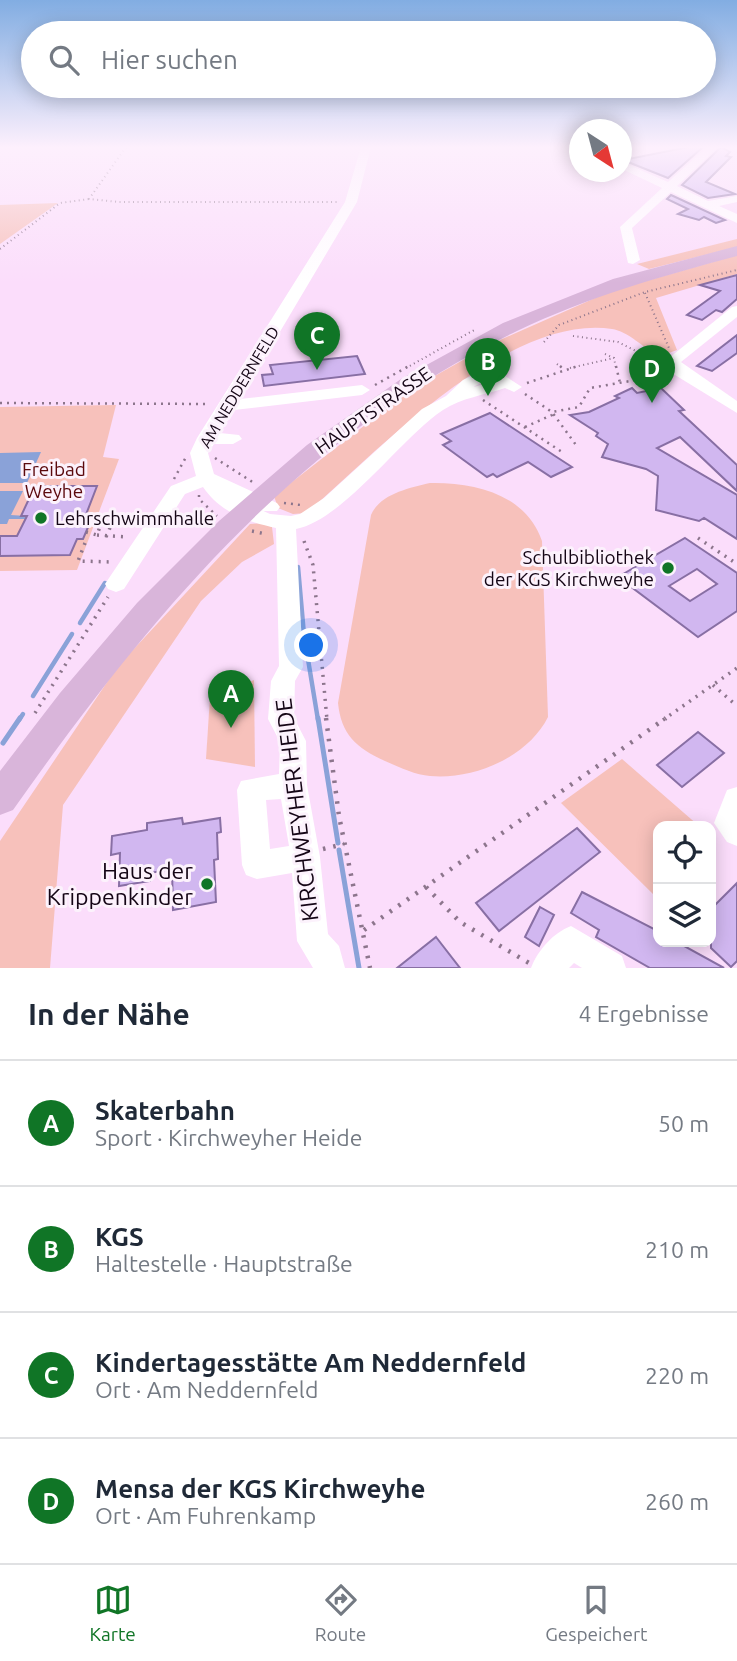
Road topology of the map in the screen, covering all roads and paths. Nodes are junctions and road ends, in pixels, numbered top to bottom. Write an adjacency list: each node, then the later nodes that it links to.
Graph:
1 (94, 192): 5 (path)
2 (354, 192): 7 (street, AM NEDDERNFELD)
3 (664, 192): 12 (street)
4 (678, 192): 8 (street)
5 (89, 199): 7 (path); 10 (path)
6 (737, 199): 8 (street)
7 (351, 202): 32 (street, AM NEDDERNFELD)
8 (707, 205): 9 (street)
9 (737, 219)
10 (0, 249)
11 (737, 251): 37 (main road, HAUPTSTRASSE)
12 (633, 260)
13 (737, 270): 14 (path)
14 (645, 292): 17 (path); 21 (path)
15 (737, 310): 21 (street)
16 (573, 336): 21 (path)
17 (544, 342)
18 (605, 354): 19 (path)
19 (614, 358): 22 (path); 23 (path)
20 (556, 364): 22 (path)
21 (669, 367): 23 (path); 29 (street)
22 (564, 369): 24 (path)
23 (620, 383): 30 (path)
24 (510, 385): 30 (path); 38 (street, HAUPTSTRASSE)
25 (362, 390): 28 (street)
26 (483, 400): 31 (path)
27 (0, 403): 28 (path)
28 (226, 405)
29 (737, 408)
30 (552, 412): 31 (path); 34 (path)
31 (524, 427): 35 (path)
32 (209, 438): 33 (street); 36 (street, AM NEDDERNFELD); 37 (path)
33 (233, 439)
34 (576, 445)
35 (562, 452)
36 (207, 478): 37 (street, AM NEDDERNFELD); 48 (street)
37 (255, 499): 38 (path); 39 (street); 54 (main road, HAUPTSTRASSE)
38 (330, 503): 39 (street, HAUPTSTRASSE)
39 (292, 522): 53 (street, KIRCHWEYHER HEIDE); 59 (path)
40 (86, 532): 41 (path)
41 (97, 535): 42 (path); 42 (path)
42 (106, 537): 43 (path)
43 (131, 537)
44 (698, 538): 47 (path)
45 (85, 542): 46 (path)
46 (116, 563)
47 (737, 564)
48 (116, 584): 52 (path)
49 (737, 668): 50 (path)
50 (713, 685): 51 (path); 58 (path)
51 (737, 706)
52 (32, 718)
53 (293, 785): 57 (street, KIRCHWEYHER HEIDE); 57 (street)
54 (0, 799)
55 (737, 799): 56 (street)
56 (737, 833)
57 (305, 855): 60 (street, KIRCHWEYHER HEIDE)
58 (426, 887): 59 (path); 62 (path)
59 (364, 930): 61 (path)
60 (329, 968)
61 (370, 968)
62 (538, 968)
63 (547, 968): 64 (street)
64 (610, 968)

